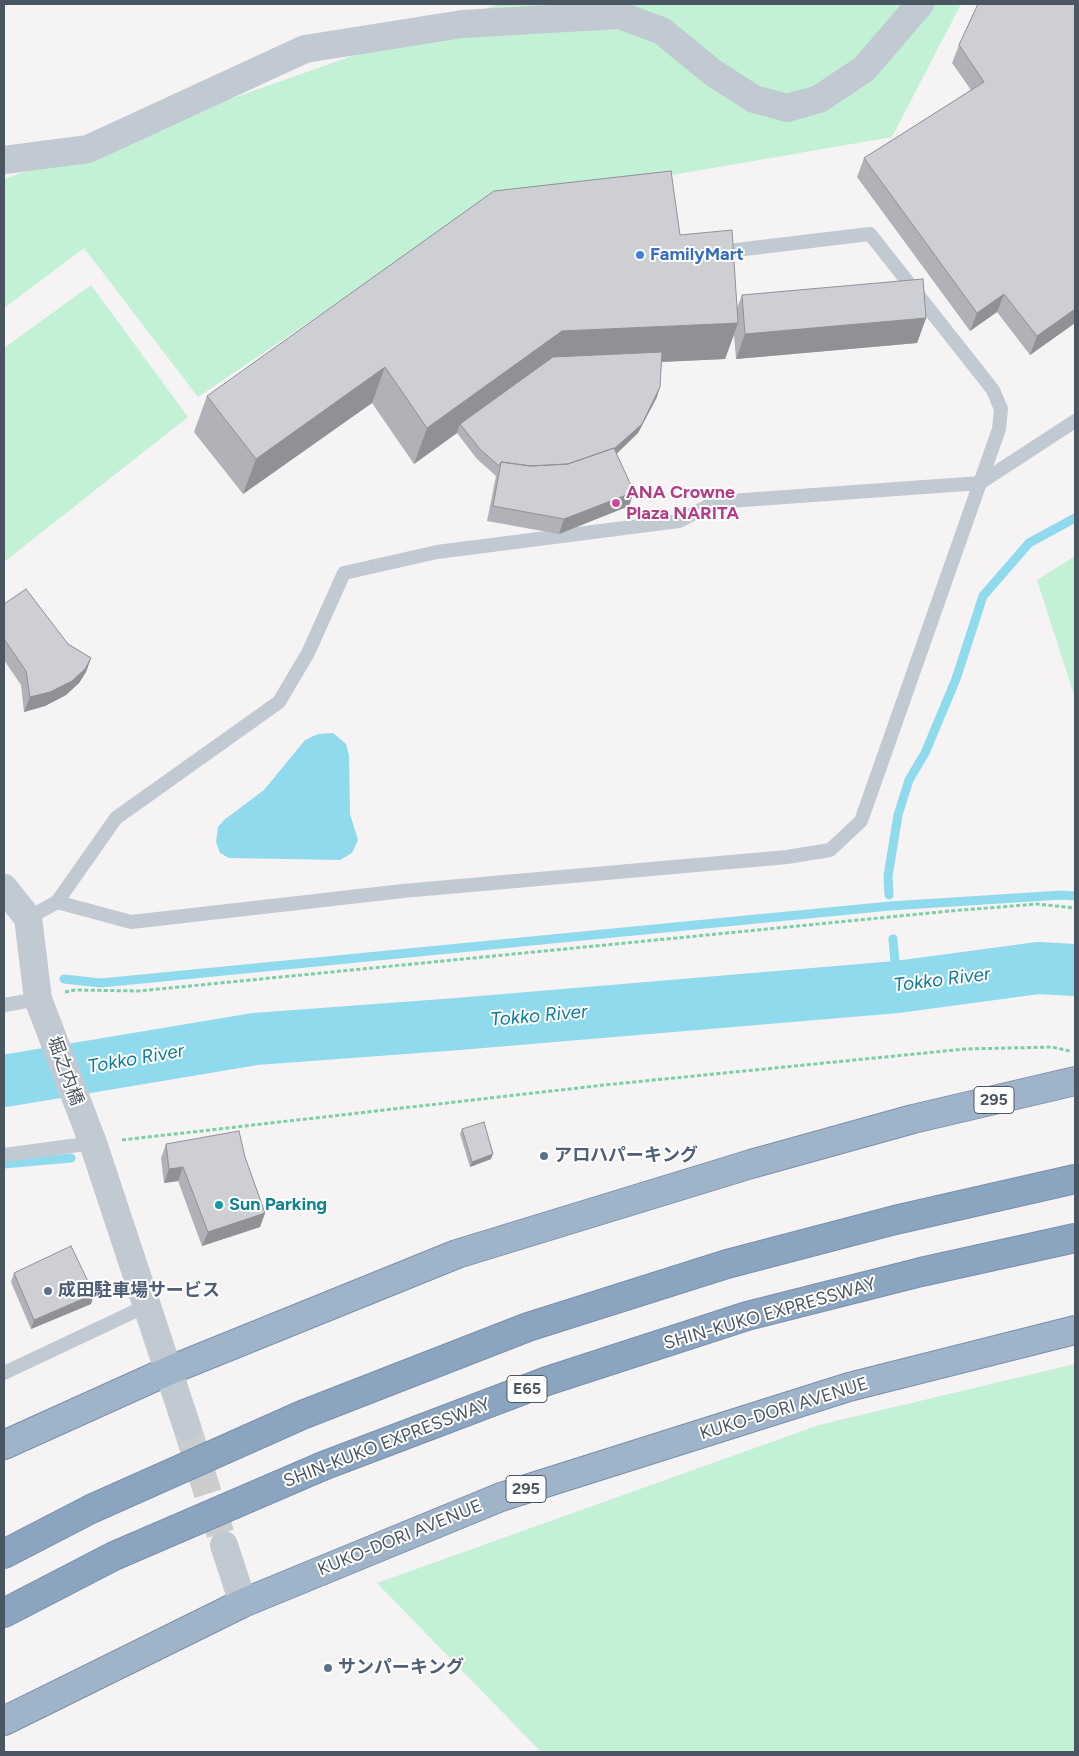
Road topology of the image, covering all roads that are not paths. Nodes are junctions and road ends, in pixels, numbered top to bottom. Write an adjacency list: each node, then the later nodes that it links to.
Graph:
1 (920, 4): 2 (street)
2 (4, 160)
3 (736, 250): 5 (lane)
4 (1075, 421): 5 (lane)
5 (980, 483): 7 (lane); 7 (lane)
6 (4, 888): 8 (street)
7 (57, 902): 8 (lane)
8 (28, 918): 10 (street, 堀之内橋)
9 (4, 1005): 10 (lane)
10 (41, 1006): 12 (street, 堀之内橋)
11 (1075, 1081): 18 (highway, 295)
12 (90, 1136): 13 (lane); 16 (street, 堀之内橋)
13 (4, 1155)
14 (1075, 1180): 23 (highway)
15 (1075, 1238): 25 (highway, SHIN-KUKO EXPRESSWAY / E65)
16 (146, 1306): 18 (street, 堀之内橋); 19 (lane)
17 (1075, 1330): 24 (highway, KUKO-DORI AVENUE / 295)
18 (168, 1371): 20 (street, 堀之内橋); 21 (highway, 295)
19 (4, 1373)
20 (186, 1427)
21 (4, 1445)
22 (224, 1545): 24 (street)
23 (4, 1554)
24 (243, 1603): 26 (highway, KUKO-DORI AVENUE / 295)
25 (4, 1613)
26 (4, 1721)

